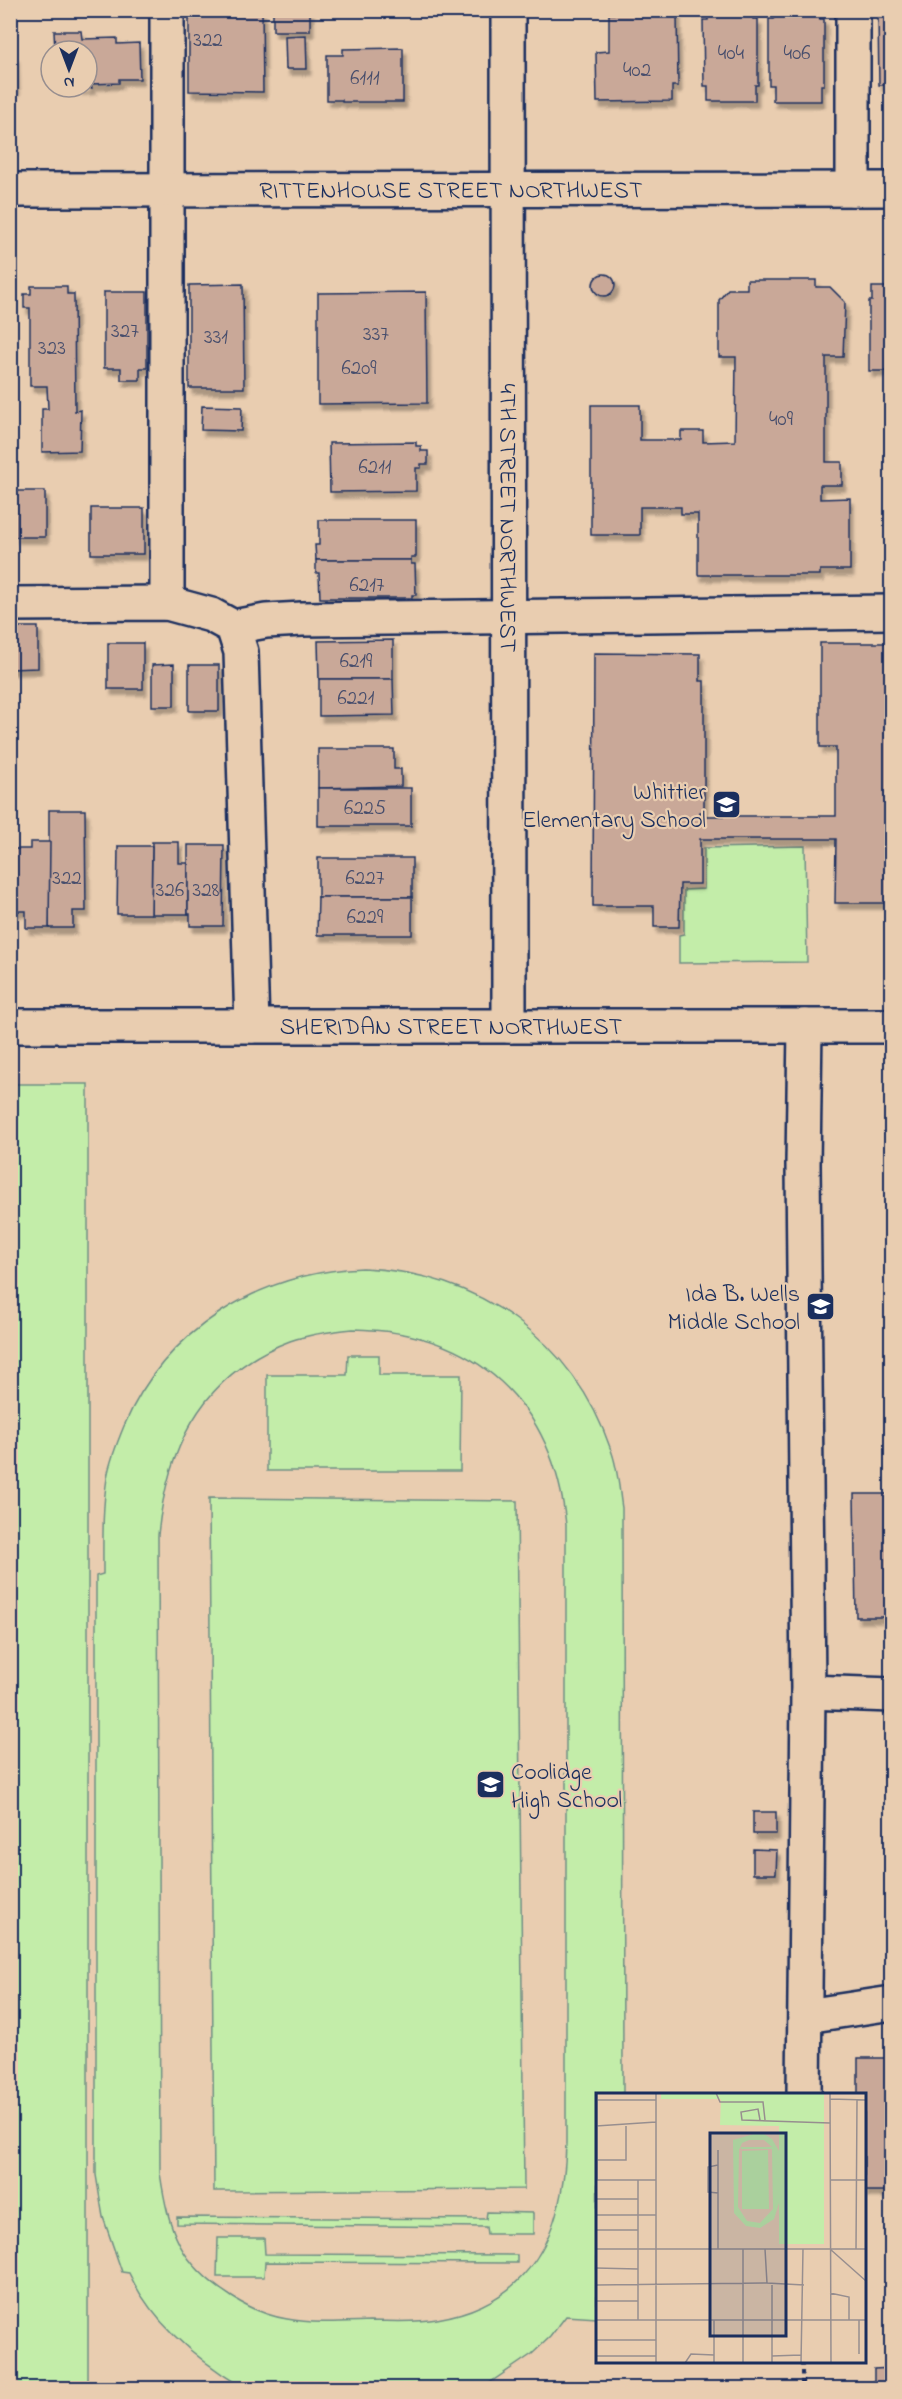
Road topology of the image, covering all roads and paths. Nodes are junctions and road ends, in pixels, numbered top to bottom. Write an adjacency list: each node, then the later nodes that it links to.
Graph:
1 (167, 10): 8 (street)
2 (508, 10): 4 (street, 4TH STREET NORTHWEST)
3 (853, 10): 5 (street)
4 (508, 189): 5 (street, RITTENHOUSE STREET NORTHWEST); 8 (street, RITTENHOUSE STREET NORTHWEST); 12 (street, 4TH STREET NORTHWEST)
5 (853, 189): 6 (street, RITTENHOUSE STREET NORTHWEST)
6 (891, 189)
7 (10, 190): 8 (street, RITTENHOUSE STREET NORTHWEST)
8 (167, 190): 9 (street)
9 (167, 603): 10 (street); 13 (street)
10 (10, 604)
11 (891, 612): 12 (street)
12 (508, 618): 13 (street); 16 (street, 4TH STREET NORTHWEST)
13 (233, 627): 15 (street)
14 (10, 1026): 15 (street, SHERIDAN STREET NORTHWEST)
15 (252, 1026): 16 (street, SHERIDAN STREET NORTHWEST)
16 (509, 1026): 17 (street, SHERIDAN STREET NORTHWEST)
17 (805, 1026): 18 (street, SHERIDAN STREET NORTHWEST); 19 (street)
18 (891, 1026)
19 (807, 1692): 20 (street); 22 (street)
20 (891, 1695)
21 (891, 2003): 22 (street)
22 (806, 2016): 23 (street)
23 (804, 2093)
24 (802, 2363): 25 (path)
25 (802, 2388)

